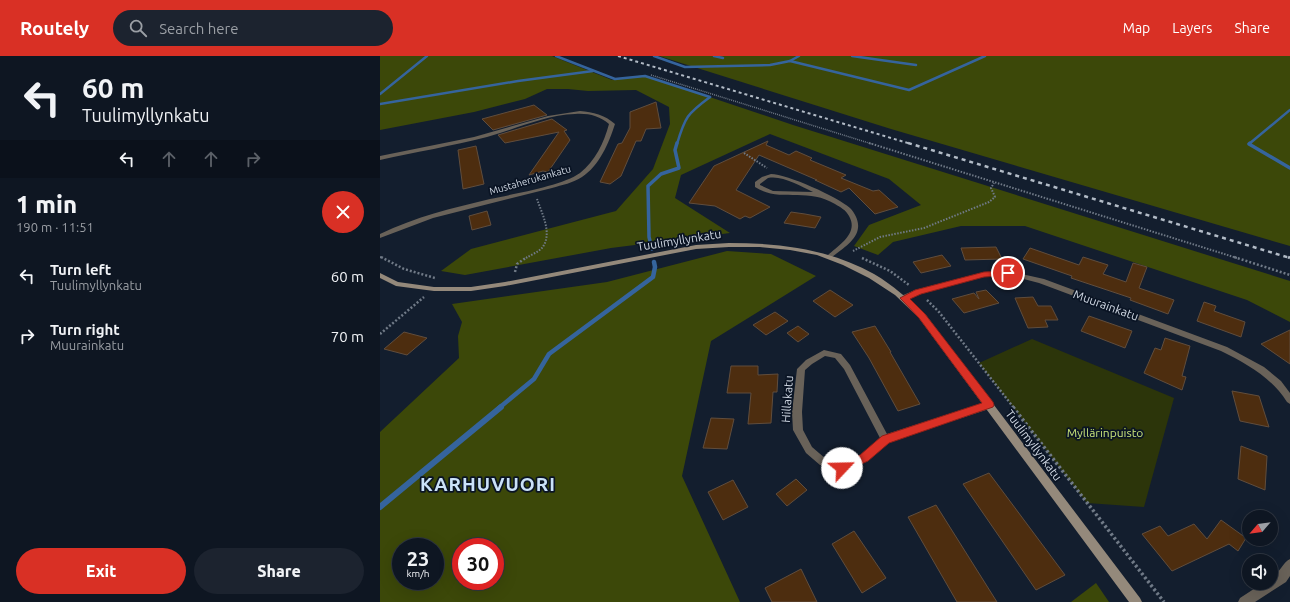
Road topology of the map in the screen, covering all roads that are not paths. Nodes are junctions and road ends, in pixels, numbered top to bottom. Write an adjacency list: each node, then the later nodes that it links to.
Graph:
1 (380, 158): 3 (street, Mustaherukankatu)
2 (824, 196): 2 (street); 4 (street)
3 (380, 236)
4 (830, 256): 5 (street, Tuulimyllynkatu); 6 (street, Tuulimyllynkatu)
5 (380, 275)
6 (904, 298): 7 (street, Muurainkatu); 8 (street, Tuulimyllynkatu)
7 (1290, 400)
8 (989, 405): 9 (street, Hillakatu); 11 (street, Tuulimyllynkatu)
9 (885, 440): 9 (street, Hillakatu)
10 (1290, 565): 12 (street)
11 (1136, 602)
12 (1244, 602)

